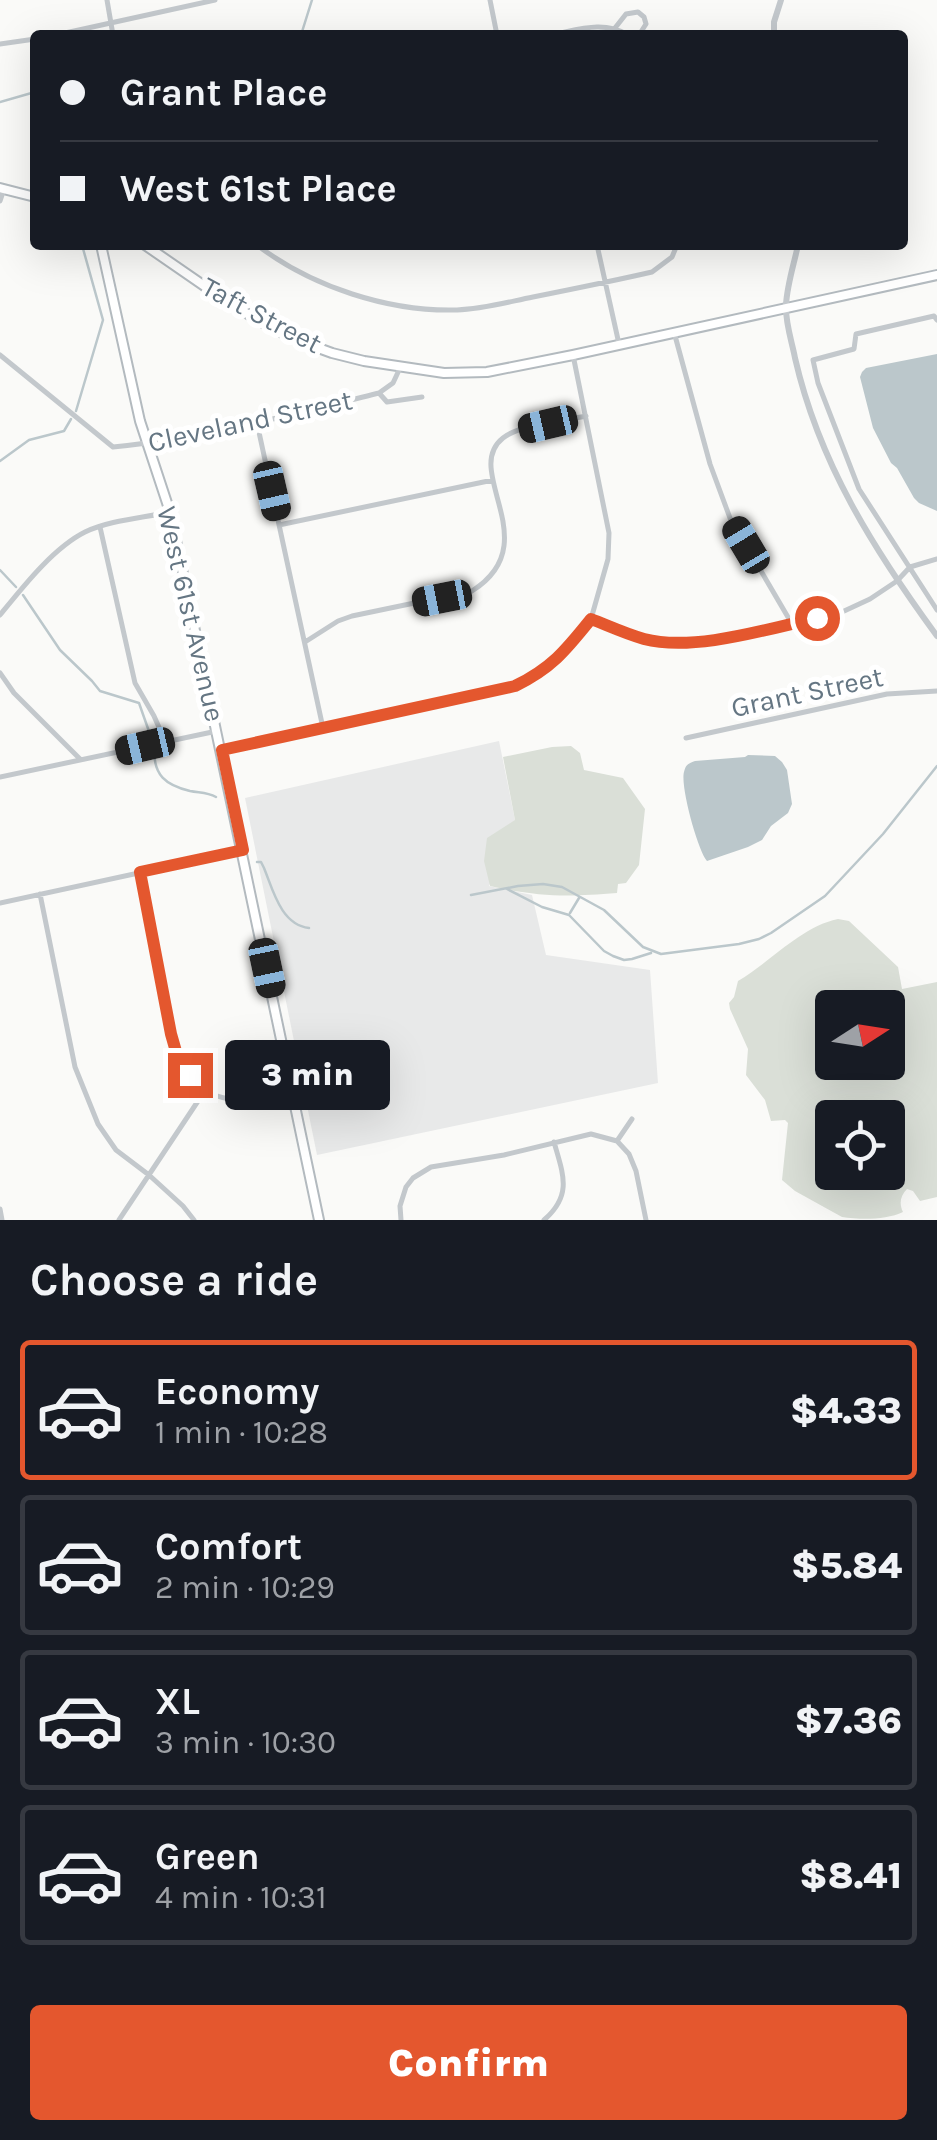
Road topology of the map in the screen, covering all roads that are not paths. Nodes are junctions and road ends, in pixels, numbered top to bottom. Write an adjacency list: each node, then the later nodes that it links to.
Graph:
1 (108, 0): 5 (street)
2 (216, 0): 5 (street)
3 (490, 0): 9 (street)
4 (781, 0): 13 (street)
5 (110, 22): 7 (street); 8 (street)
6 (615, 28): 10 (street); 11 (street); 12 (street)
7 (77, 30)
8 (112, 30)
9 (496, 30)
10 (577, 30)
11 (619, 30)
12 (643, 30)
13 (774, 30)
14 (30, 39): 15 (street)
15 (0, 44)
16 (2, 188): 17 (main road); 18 (street)
17 (30, 196)
18 (0, 200)
19 (104, 250): 38 (main road, West 61st Avenue)
20 (152, 250): 33 (main road, Taft Street)
21 (264, 250): 26 (street)
22 (598, 250): 26 (street)
23 (675, 250): 26 (street)
24 (797, 250): 27 (street)
25 (937, 275): 27 (main road)
26 (605, 283): 30 (street)
27 (786, 307): 29 (main road); 45 (street)
28 (937, 320): 44 (street)
29 (674, 331): 30 (main road); 49 (street)
30 (618, 344): 32 (main road)
31 (0, 355): 38 (street, Cleveland Street)
32 (573, 355): 33 (main road, Taft Street); 36 (street)
33 (400, 368): 34 (street, Cleveland Street)
34 (379, 393): 35 (street); 37 (street, Cleveland Street)
35 (422, 397)
36 (586, 416): 39 (street); 48 (street)
37 (257, 424): 38 (street, Cleveland Street); 41 (street)
38 (147, 444): 40 (main road, West 61st Avenue)
39 (493, 480): 41 (street); 51 (street)
40 (170, 512): 42 (street); 55 (main road, West 61st Avenue)
41 (280, 525): 51 (street)
42 (100, 527): 47 (street); 57 (street)
43 (937, 559): 44 (street)
44 (910, 567): 45 (street); 46 (street)
45 (897, 581): 49 (street); 50 (street)
46 (937, 610)
47 (0, 615)
48 (591, 619): 49 (street); 54 (street)
49 (792, 624)
50 (937, 636)
51 (304, 642): 54 (street)
52 (0, 673): 59 (street)
53 (937, 692): 56 (street, Grant Street)
54 (323, 728): 58 (street)
55 (217, 731): 57 (street); 58 (main road, West 61st Avenue)
56 (686, 738)
57 (165, 742): 59 (street)
58 (222, 750): 61 (main road, West 61st Avenue)
59 (80, 760): 60 (street)
60 (0, 777)
61 (243, 850): 62 (street); 66 (main road, West 61st Avenue)
62 (140, 872): 63 (street); 65 (street)
63 (40, 894): 64 (street); 70 (street)
64 (0, 903)
65 (204, 1092): 66 (street); 70 (street)
66 (294, 1094): 75 (main road, West 61st Avenue)
67 (632, 1118): 68 (street)
68 (617, 1141): 69 (street); 78 (street)
69 (554, 1142): 76 (street); 77 (street)
70 (148, 1175): 73 (street); 74 (street)
71 (0, 1209): 72 (street)
72 (2, 1220)
73 (119, 1220)
74 (194, 1220)
75 (319, 1220)
76 (401, 1220)
77 (544, 1220)
78 (646, 1220)

